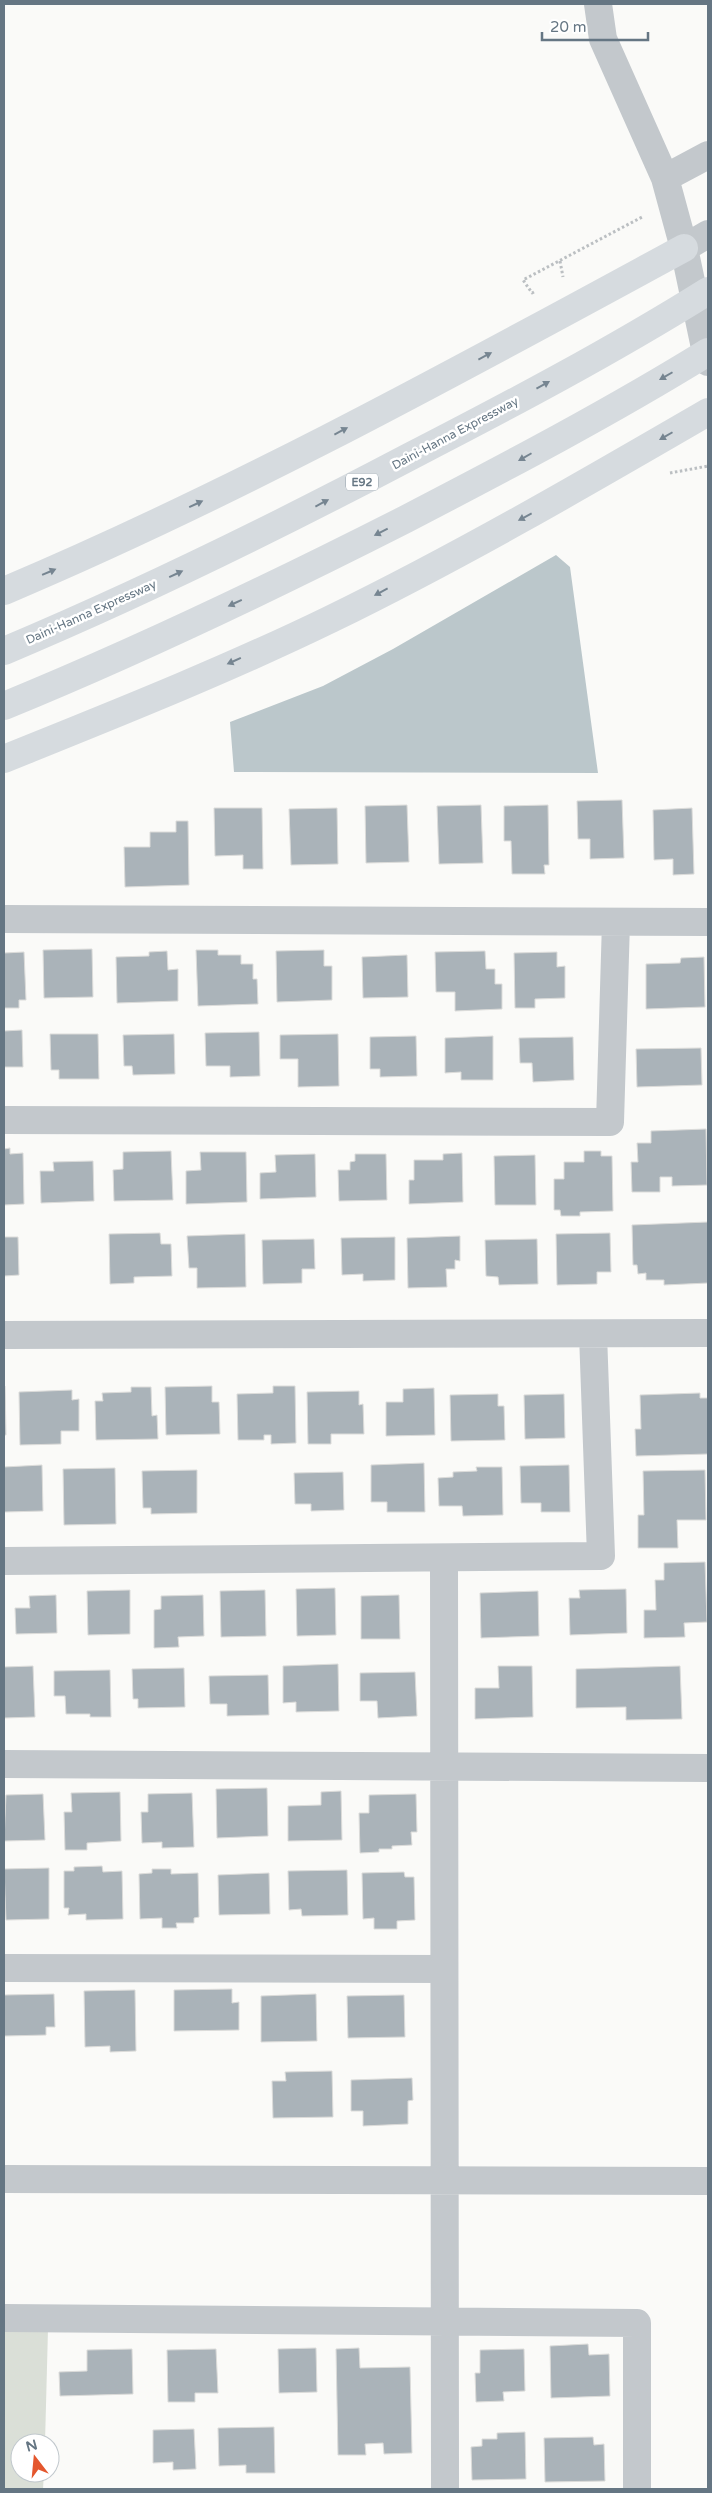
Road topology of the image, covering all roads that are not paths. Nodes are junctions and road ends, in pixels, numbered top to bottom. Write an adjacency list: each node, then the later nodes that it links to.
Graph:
1 (598, 4): 3 (street)
2 (708, 155): 3 (street)
3 (665, 178): 5 (street)
4 (708, 234): 5 (street)
5 (684, 248): 8 (street); 10 (highway, one-way to 5)
6 (708, 291): 11 (highway, Daini-Hanna Expressway / E92, one-way to 6)
7 (708, 352): 12 (highway, one-way to 12)
8 (708, 362)
9 (708, 412): 13 (highway, one-way to 13)
10 (4, 591)
11 (4, 651)
12 (4, 706)
13 (4, 759)
14 (4, 919): 15 (street)
15 (616, 922): 16 (street); 17 (street)
16 (708, 922)
17 (4, 1120)
18 (593, 1334): 19 (street); 20 (street); 21 (street)
19 (708, 1334)
20 (4, 1335)
21 (444, 1558): 22 (street); 24 (street)
22 (4, 1561)
23 (4, 1764): 24 (street)
24 (444, 1766): 25 (street); 27 (street)
25 (708, 1768)
26 (4, 1968): 27 (street)
27 (444, 1969): 29 (street)
28 (4, 2179): 29 (street)
29 (445, 2180): 30 (street); 32 (street)
30 (708, 2181)
31 (4, 2318): 32 (street)
32 (445, 2321): 33 (street); 34 (street)
33 (445, 2489)
34 (637, 2489)

